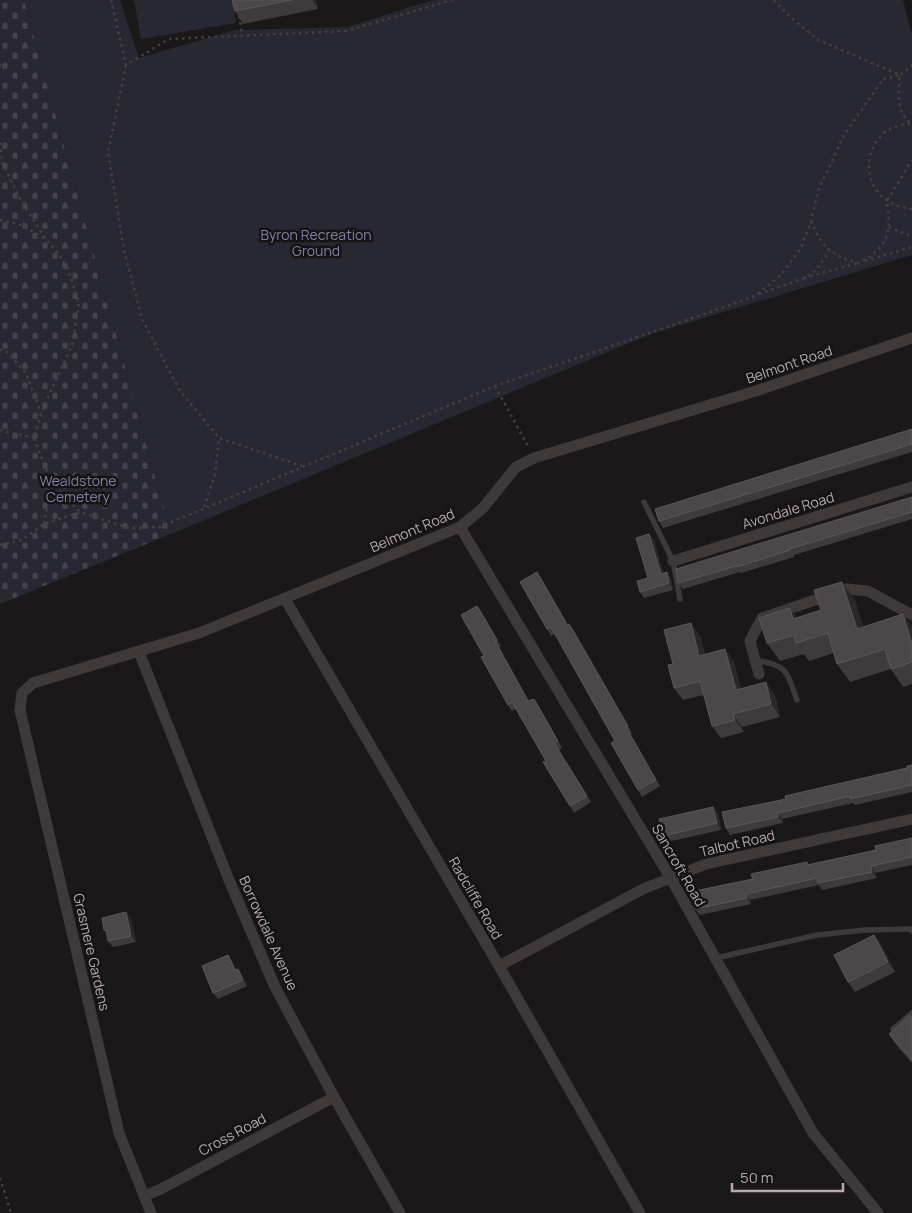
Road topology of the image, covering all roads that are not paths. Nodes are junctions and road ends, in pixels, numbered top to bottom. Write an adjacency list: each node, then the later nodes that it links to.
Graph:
1 (912, 338): 4 (street, Belmont Road)
2 (912, 487): 5 (street, Avondale Road)
3 (644, 502): 5 (lane)
4 (460, 527): 6 (street, Belmont Road); 15 (street, Sancroft Road)
5 (673, 561): 7 (lane)
6 (284, 599): 9 (street, Belmont Road); 18 (street, Radcliffe Road)
7 (680, 599)
8 (912, 615): 10 (street)
9 (139, 652): 12 (street, Belmont Road); 21 (street, Borrowdale Avenue)
10 (754, 660): 11 (street); 13 (lane)
11 (759, 674)
12 (22, 693): 22 (street, Grasmere Gardens)
13 (797, 700)
14 (912, 819): 15 (street, Talbot Road)
15 (670, 877): 17 (street, Sancroft Road); 18 (street, Talbot Road)
16 (912, 931): 17 (lane)
17 (716, 958): 26 (street, Sancroft Road)
18 (499, 966): 25 (street, Radcliffe Road)
19 (912, 1013): 20 (lane)
20 (893, 1029)
21 (334, 1097): 22 (street, Cross Road); 24 (street, Borrowdale Avenue)
22 (144, 1196): 23 (street, Grasmere Gardens)
23 (151, 1213)
24 (400, 1213)
25 (640, 1213)
26 (878, 1213)

